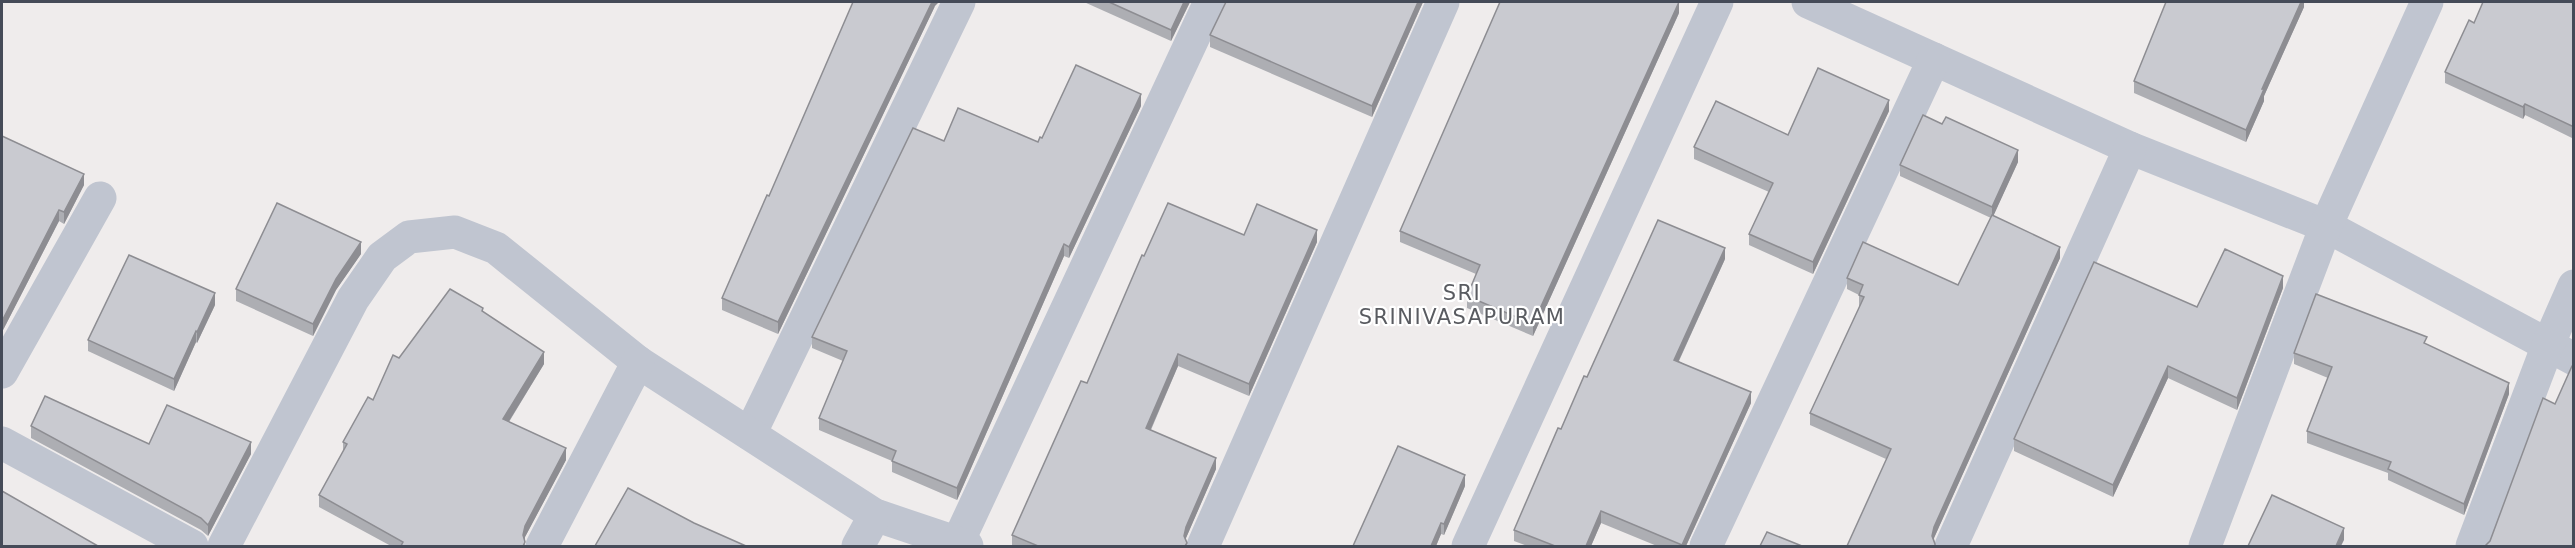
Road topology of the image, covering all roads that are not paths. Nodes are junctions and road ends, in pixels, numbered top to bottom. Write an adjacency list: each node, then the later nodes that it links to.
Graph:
1 (959, 2): 15 (street)
2 (1210, 2): 18 (street)
3 (1443, 2): 23 (street)
4 (1717, 2): 24 (street)
5 (1808, 2): 7 (street)
6 (2427, 2): 10 (street)
7 (1934, 59): 8 (street); 25 (street)
8 (2130, 148): 10 (street); 26 (street)
9 (100, 198): 14 (street)
10 (2326, 226): 12 (street); 27 (street)
11 (2574, 286): 12 (street)
12 (2561, 352): 28 (street)
13 (638, 363): 15 (street); 20 (street); 21 (street)
14 (2, 372)
15 (750, 434): 17 (street)
16 (2, 443): 19 (street)
17 (875, 515): 18 (street); 22 (street)
18 (963, 544)
19 (192, 546)
20 (224, 546)
21 (542, 546)
22 (858, 546)
23 (1203, 546)
24 (1468, 546)
25 (1706, 546)
26 (1951, 546)
27 (2205, 546)
28 (2472, 546)

